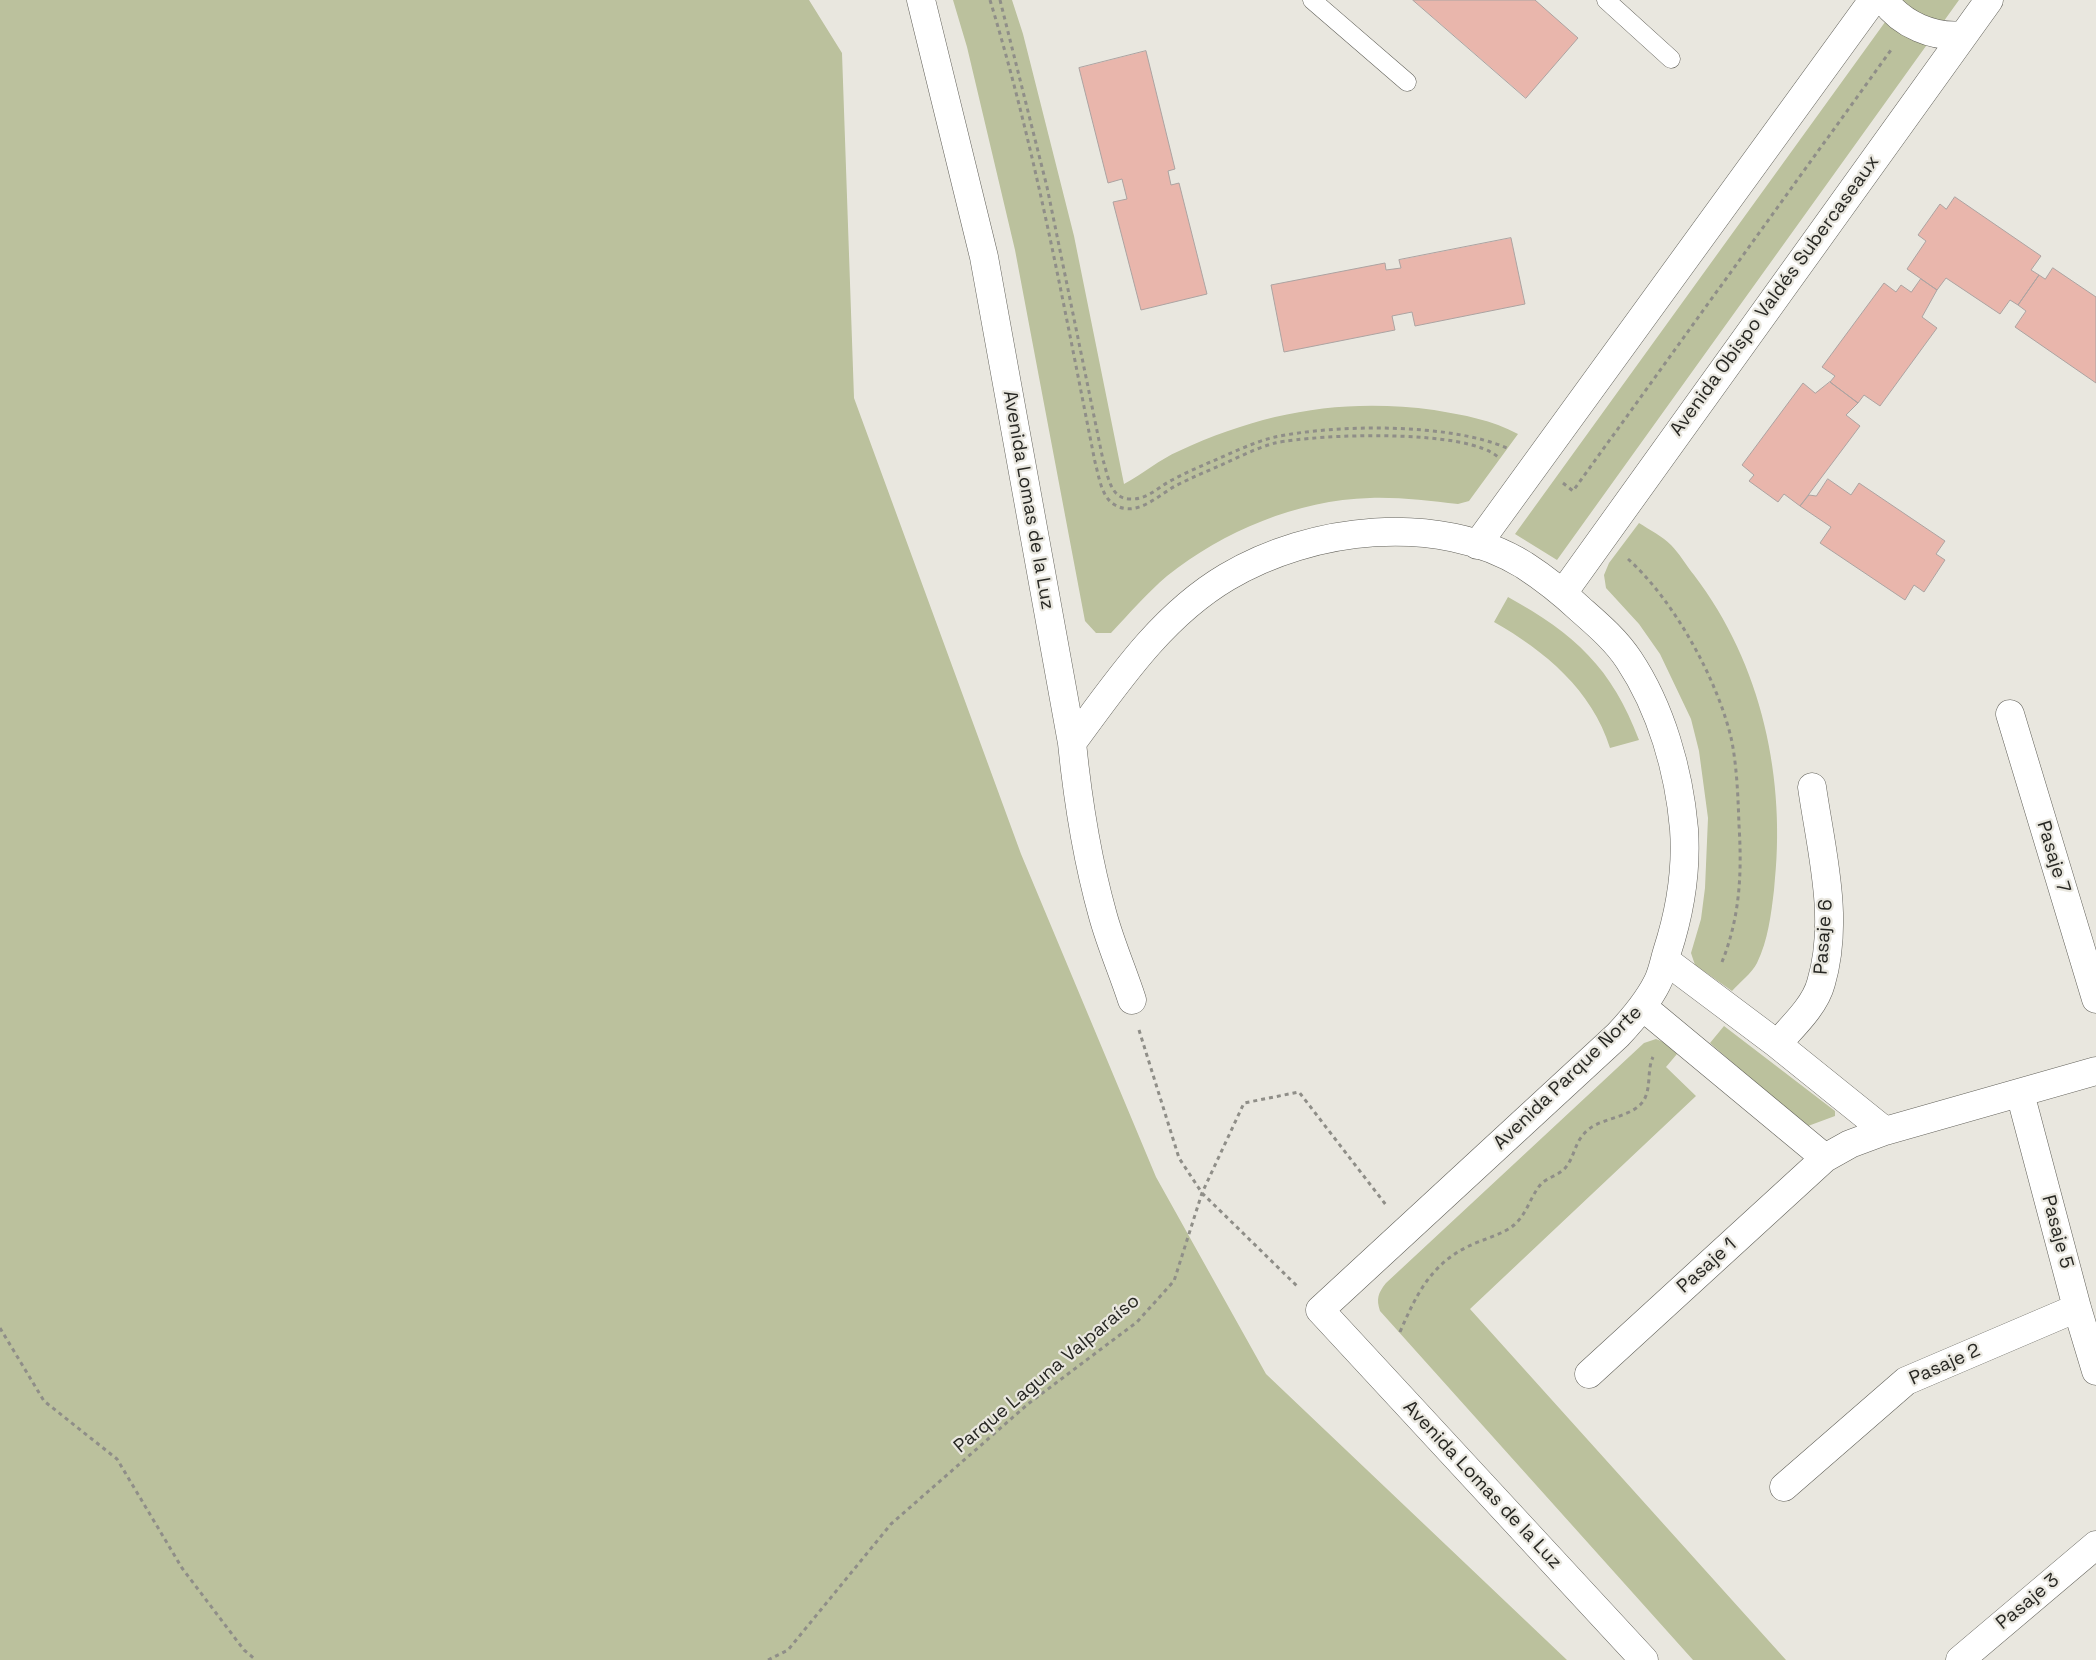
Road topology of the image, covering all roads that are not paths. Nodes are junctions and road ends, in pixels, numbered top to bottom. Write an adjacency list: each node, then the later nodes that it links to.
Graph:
1 (921, 0): 13 (street, Avenida Lomas de la Luz)
2 (1312, 0): 9 (lane)
3 (1606, 0): 8 (lane)
4 (1873, 0): 10 (street)
5 (1884, 0): 7 (street)
6 (1989, 0): 7 (street, Avenida Obispo Valdés Subercaseaux)
7 (1964, 35): 11 (street, Avenida Obispo Valdés Subercaseaux)
8 (1670, 59)
9 (1407, 82)
10 (1477, 544): 11 (street, Avenida Parque Norte); 13 (street, Avenida Parque Norte)
11 (1563, 594): 15 (street, Avenida Parque Norte)
12 (2010, 714): 16 (street, Pasaje 7)
13 (1072, 743): 17 (street, Avenida Lomas de la Luz)
14 (1812, 787): 19 (street, Pasaje 6)
15 (1665, 960): 18 (street, Avenida Parque Norte); 19 (street)
16 (2096, 999)
17 (1132, 1000)
18 (1643, 1007): 23 (street); 25 (street, Avenida Parque Norte)
19 (1777, 1044): 22 (street)
20 (2096, 1071): 21 (street, Pasaje 1)
21 (2020, 1093): 22 (street, Pasaje 1); 24 (street, Pasaje 5)
22 (1885, 1131): 23 (street, Pasaje 1)
23 (1825, 1158): 27 (street, Pasaje 1)
24 (2076, 1308): 26 (street, Pasaje 5); 28 (street, Pasaje 2)
25 (1320, 1310): 30 (street, Avenida Lomas de la Luz)
26 (2096, 1371)
27 (1589, 1374)
28 (1784, 1487)
29 (2096, 1545): 31 (street, Pasaje 3)
30 (1644, 1660)
31 (1960, 1660)

